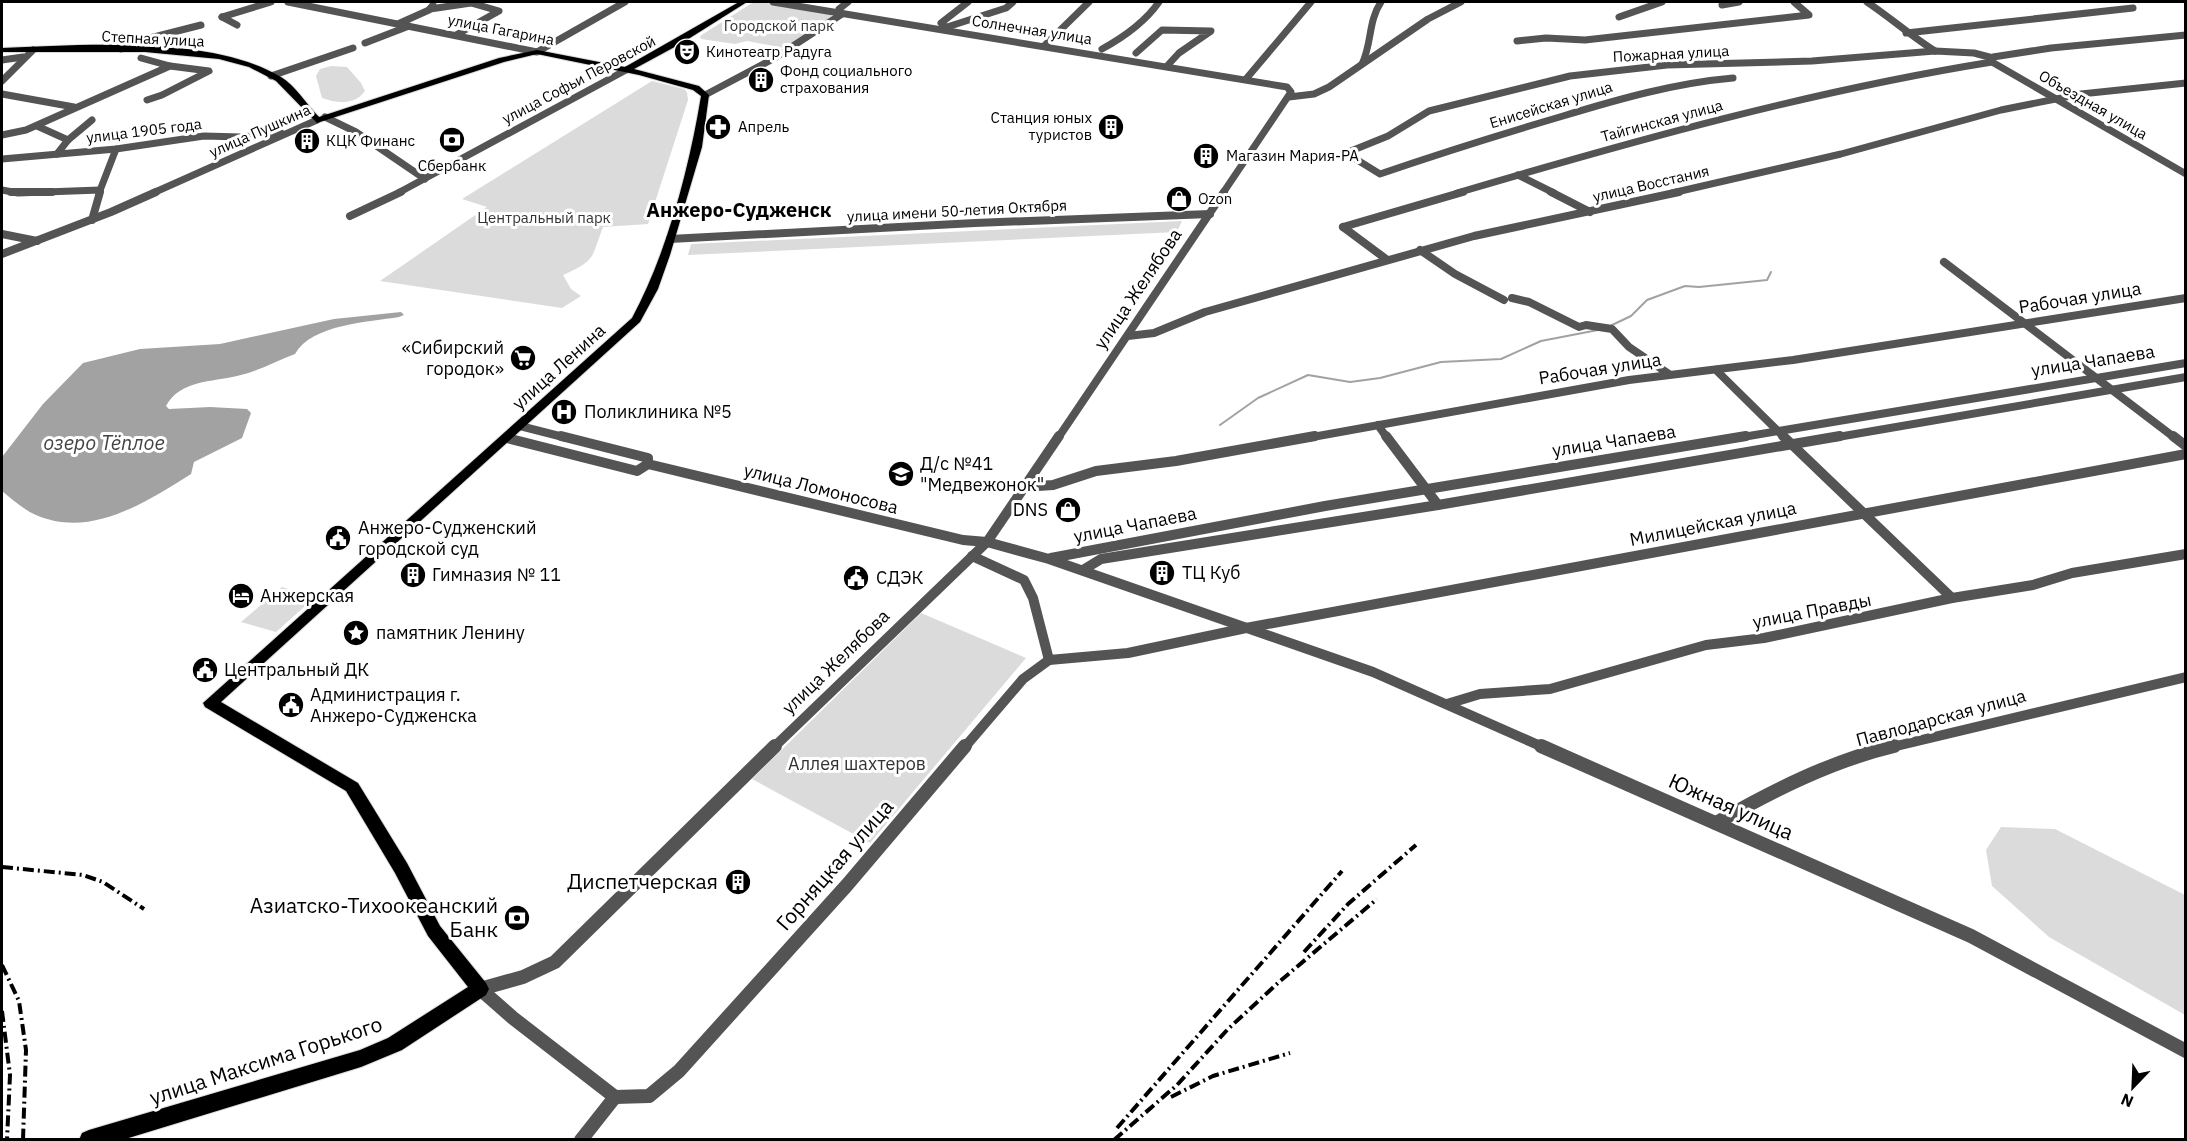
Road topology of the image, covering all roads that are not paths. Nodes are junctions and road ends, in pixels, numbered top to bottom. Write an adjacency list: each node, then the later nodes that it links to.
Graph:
1 (271, 2): 28 (street)
2 (288, 2): 22 (street, улица Гагарина)
3 (333, 2): 22 (street)
4 (436, 2): 23 (street)
5 (625, 2): 43 (street)
6 (743, 2): 52 (main road, улица Софьи Перовской)
7 (773, 2): 24 (street, Солнечная улица)
8 (848, 2): 24 (street)
9 (968, 2): 30 (street)
10 (1013, 2): 30 (street)
11 (1089, 2): 36 (street)
12 (1159, 2): 39 (street)
13 (1311, 2): 55 (street)
14 (1381, 2): 49 (street)
15 (1461, 2): 49 (street)
16 (1662, 2): 25 (street)
17 (1739, 2): 21 (street)
18 (1794, 2): 34 (street)
19 (1867, 2): 31 (street)
20 (2126, 2): 31 (street)
21 (1722, 5)
22 (319, 8): 26 (street, улица Гагарина)
23 (430, 9): 26 (street); 32 (street)
24 (842, 14): 30 (street, Солнечная улица); 59 (street)
25 (1619, 17)
26 (399, 24): 29 (street, улица Гагарина)
27 (201, 25): 38 (street)
28 (237, 25)
29 (410, 26): 32 (street, улица Гагарина); 35 (street)
30 (943, 28): 36 (street, Солнечная улица)
31 (1906, 33): 42 (street)
32 (456, 35): 43 (street, улица Гагарина)
33 (2186, 35): 47 (street, Тайгинская улица)
34 (1517, 41)
35 (365, 43)
36 (1044, 46): 51 (street, Солнечная улица)
37 (353, 48): 53 (street)
38 (121, 49): 41 (main road, Степная улица); 53 (main road, Степная улица)
39 (1102, 49)
40 (2, 50): 41 (main road, Степная улица)
41 (33, 50): 45 (street)
42 (1935, 51): 47 (street, Пожарная улица); 73 (street, Пожарная улица)
43 (537, 52): 52 (main road, улица Гагарина); 64 (main road, улица Пушкина)
44 (1136, 54): 51 (street)
45 (23, 57): 48 (street); 56 (street)
46 (141, 58): 50 (street)
47 (1993, 59): 61 (street, Объездная улица); 75 (street, Тайгинская улица)
48 (2, 60)
49 (1362, 64): 60 (street)
50 (170, 66): 62 (street); 63 (street)
51 (1167, 66): 55 (street, Солнечная улица)
52 (626, 70): 59 (main road, улица Гагарина); 76 (street, улица Софьи Перовской)
53 (271, 76): 64 (main road, Степная улица)
54 (1733, 78): 73 (street, Енисейская улица)
55 (1246, 79): 60 (street, Солнечная улица)
56 (2, 81)
57 (2186, 83): 61 (street, улица Восстания)
58 (2, 94): 63 (street)
59 (705, 95): 84 (main road, улица Ленина)
60 (1289, 97): 80 (street, улица Желябова)
61 (2057, 99): 74 (street, Объездная улица); 79 (street, улица Восстания)
62 (147, 100)
63 (74, 107): 66 (street)
64 (321, 118): 67 (street, улица Пушкина); 76 (street)
65 (92, 120): 69 (street)
66 (39, 125): 68 (street); 69 (street)
67 (290, 132): 70 (street, улица 1905 года); 82 (street, улица Пушкина)
68 (2, 135)
69 (68, 140): 71 (street)
70 (116, 149): 71 (street, улица 1905 года); 78 (street)
71 (57, 154): 72 (street, улица 1905 года)
72 (2, 159)
73 (1380, 174)
74 (2186, 174)
75 (1518, 175): 79 (street); 88 (street, Тайгинская улица)
76 (425, 179): 81 (street, улица Софьи Перовской)
77 (2, 190): 78 (street)
78 (100, 190): 82 (street)
79 (1590, 212): 86 (street, улица Восстания)
80 (1210, 214): 84 (street, улица имени 50-летия Октября); 92 (street, улица Желябова)
81 (350, 216)
82 (92, 220): 85 (street, улица Пушкина)
83 (2, 234): 85 (street)
84 (670, 239): 100 (main road, улица Ленина)
85 (39, 241): 87 (street, улица Пушкина)
86 (1420, 250): 88 (street, улица Восстания); 95 (street)
87 (2, 254)
88 (1386, 259): 92 (street, улица Восстания)
89 (1944, 262): 91 (street)
90 (2186, 298): 91 (street, Рабочая улица)
91 (2027, 324): 94 (street, Рабочая улица); 97 (street)
92 (1128, 336): 107 (street, улица Желябова)
93 (2186, 363): 97 (street, улица Чапаева)
94 (1716, 370): 95 (street, Рабочая улица); 101 (street)
95 (1669, 374): 99 (street, Рабочая улица)
96 (2186, 377): 98 (street, улица Чапаева)
97 (2097, 378): 98 (street); 101 (street, улица Чапаева)
98 (2112, 389): 103 (street, улица Чапаева); 104 (street)
99 (1378, 425): 107 (street, Рабочая улица); 108 (street)
100 (520, 426): 102 (main road, улица Ленина); 106 (street, улица Ломоносова)
101 (1779, 430): 103 (street); 108 (street, улица Чапаева)
102 (507, 438): 106 (street, улица Ломоносова); 122 (main road, улица Ленина)
103 (1792, 444): 109 (street, улица Чапаева); 110 (street)
104 (2186, 446)
105 (2186, 454): 110 (street, Милицейская улица)
106 (648, 464): 111 (street, улица Ломоносова)
107 (1023, 487): 111 (street, улица Желябова)
108 (1426, 489): 109 (street); 114 (street, улица Чапаева)
109 (1438, 505): 115 (street, улица Чапаева)
110 (1861, 513): 116 (street); 117 (street, Милицейская улица)
111 (987, 542): 113 (street, улица Желябова); 114 (street, улица Ломоносова)
112 (2186, 554): 116 (street, улица Правды)
113 (972, 556): 118 (street); 122 (street, улица Желябова)
114 (1049, 559): 115 (street, улица Ломоносова)
115 (1083, 570): 117 (street, Южная улица)
116 (1952, 598): 120 (street, улица Правды)
117 (1246, 628): 118 (street, Милицейская улица); 120 (street, Южная улица)
118 (1048, 660): 124 (street, Горняцкая улица)
119 (2186, 678): 121 (street, Павлодарская улица)
120 (1447, 704): 121 (street, Южная улица)
121 (1716, 823): 123 (street, Южная улица)
122 (480, 989): 124 (street); 125 (main road, улица Максима Горького)
123 (2186, 1051)
124 (615, 1097): 126 (street)
125 (89, 1140)
126 (581, 1140)

